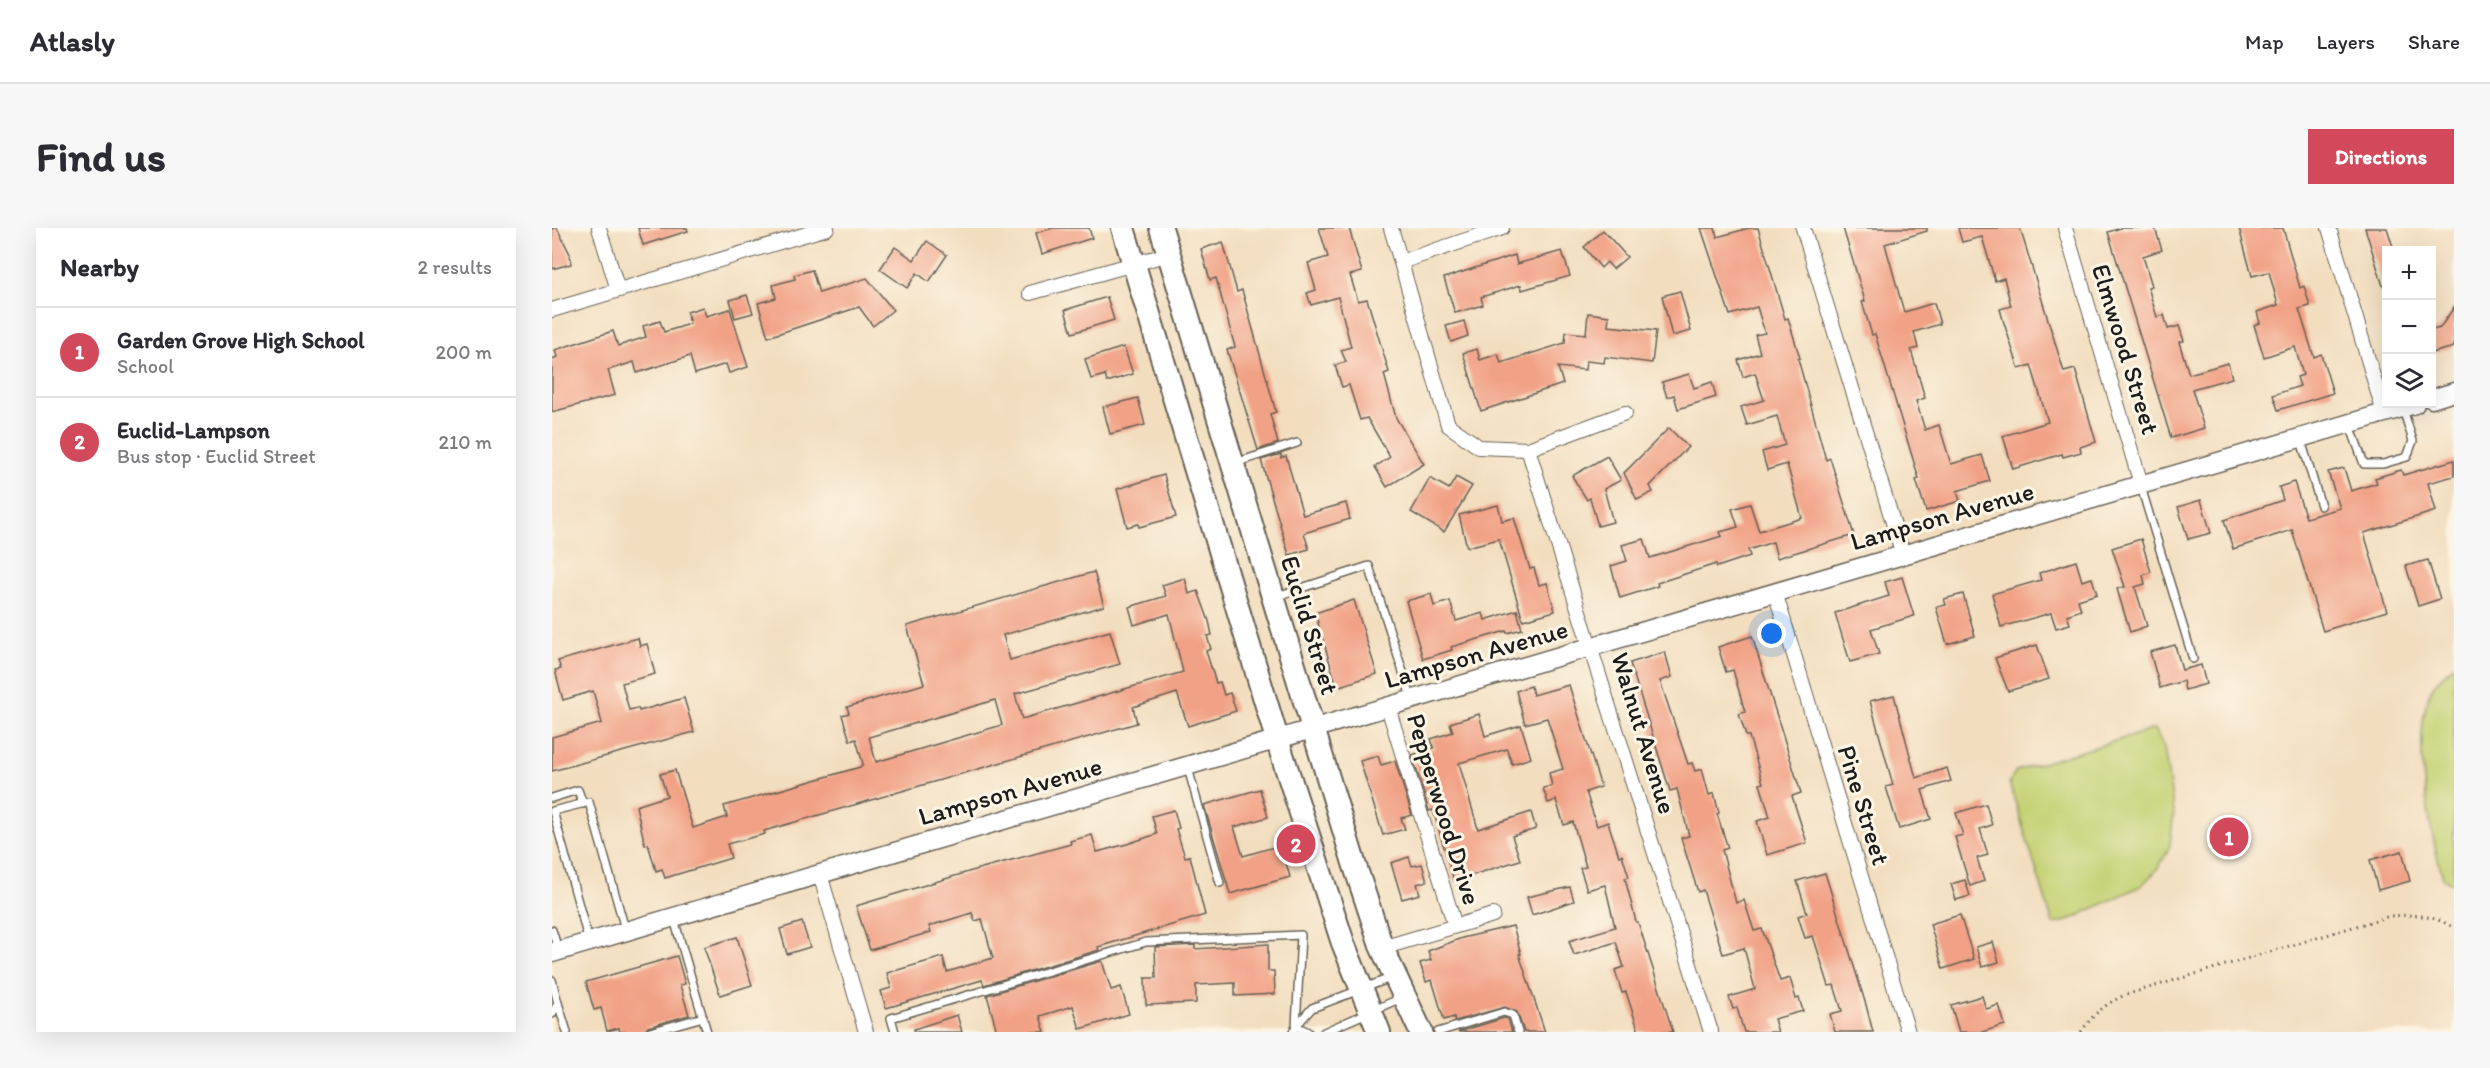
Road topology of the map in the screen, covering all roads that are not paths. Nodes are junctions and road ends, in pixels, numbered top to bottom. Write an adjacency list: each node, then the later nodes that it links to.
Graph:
1 (599, 228): 13 (street)
2 (827, 228): 13 (street)
3 (1123, 228): 12 (main road)
4 (1161, 228): 10 (main road, Euclid Street)
5 (1391, 228): 11 (street)
6 (1502, 228): 11 (street)
7 (1803, 228): 29 (street)
8 (2064, 228): 27 (street, Elmwood Street)
9 (2329, 228): 21 (street)
10 (1169, 254): 12 (street); 26 (main road, Euclid Street)
11 (1401, 262): 25 (street)
12 (1134, 264): 14 (street); 37 (main road)
13 (618, 290): 15 (street)
14 (1030, 293)
15 (552, 310)
16 (2454, 392): 17 (street)
17 (2436, 398)
18 (2400, 408): 21 (street, Lampson Avenue)
19 (2409, 408): 22 (lane)
20 (1624, 413): 25 (street)
21 (2384, 413): 22 (street, Lampson Avenue)
22 (2349, 423): 23 (street, Lampson Avenue)
23 (2300, 437): 27 (street, Lampson Avenue); 28 (lane)
24 (1297, 443): 26 (lane)
25 (1528, 448): 32 (street, Walnut Avenue)
26 (1232, 463): 31 (main road, Euclid Street)
27 (2140, 484): 29 (street, Lampson Avenue); 33 (lane)
28 (2321, 506)
29 (1903, 555): 30 (street, Lampson Avenue)
30 (1775, 592): 32 (street, Lampson Avenue); 71 (street, Pine Street)
31 (1272, 597): 34 (lane); 36 (main road, Euclid Street)
32 (1592, 646): 34 (street, Lampson Avenue); 70 (street, Walnut Avenue)
33 (2193, 659)
34 (1412, 700): 35 (street, Lampson Avenue)
35 (1388, 707): 36 (street, Lampson Avenue); 45 (street, Pepperwood Drive)
36 (1312, 729): 37 (street, Lampson Avenue); 49 (main road, Euclid Street)
37 (1277, 740): 38 (street, Lampson Avenue); 53 (main road)
38 (1187, 766): 41 (street, Lampson Avenue); 42 (lane)
39 (552, 798): 40 (lane)
40 (583, 804): 47 (lane); 48 (lane)
41 (820, 874): 44 (street, Lampson Avenue); 63 (street)
42 (1220, 883)
43 (1493, 915): 45 (street)
44 (673, 918): 47 (street, Lampson Avenue); 57 (lane)
45 (1455, 926): 49 (street)
46 (552, 930): 50 (lane)
47 (626, 931): 48 (street, Lampson Avenue)
48 (589, 942): 50 (street, Lampson Avenue)
49 (1382, 948): 51 (main road, Euclid Street)
50 (555, 952)
51 (1395, 976): 53 (lane); 54 (main road, Euclid Street)
52 (552, 980): 55 (lane)
53 (1361, 990): 58 (main road); 59 (lane)
54 (1404, 997): 58 (lane); 67 (main road, Euclid Street)
55 (558, 1003): 56 (lane); 60 (lane)
56 (552, 1014)
57 (703, 1017): 61 (lane); 62 (lane)
58 (1374, 1022): 66 (lane)
59 (1294, 1029): 64 (lane); 65 (lane)
60 (567, 1032)
61 (650, 1032)
62 (707, 1032)
63 (866, 1032)
64 (895, 1032)
65 (1308, 1032)
66 (1324, 1032)
67 (1421, 1032)
68 (1438, 1032): 69 (lane)
69 (1518, 1032)
70 (1711, 1032)
71 (1908, 1032)

